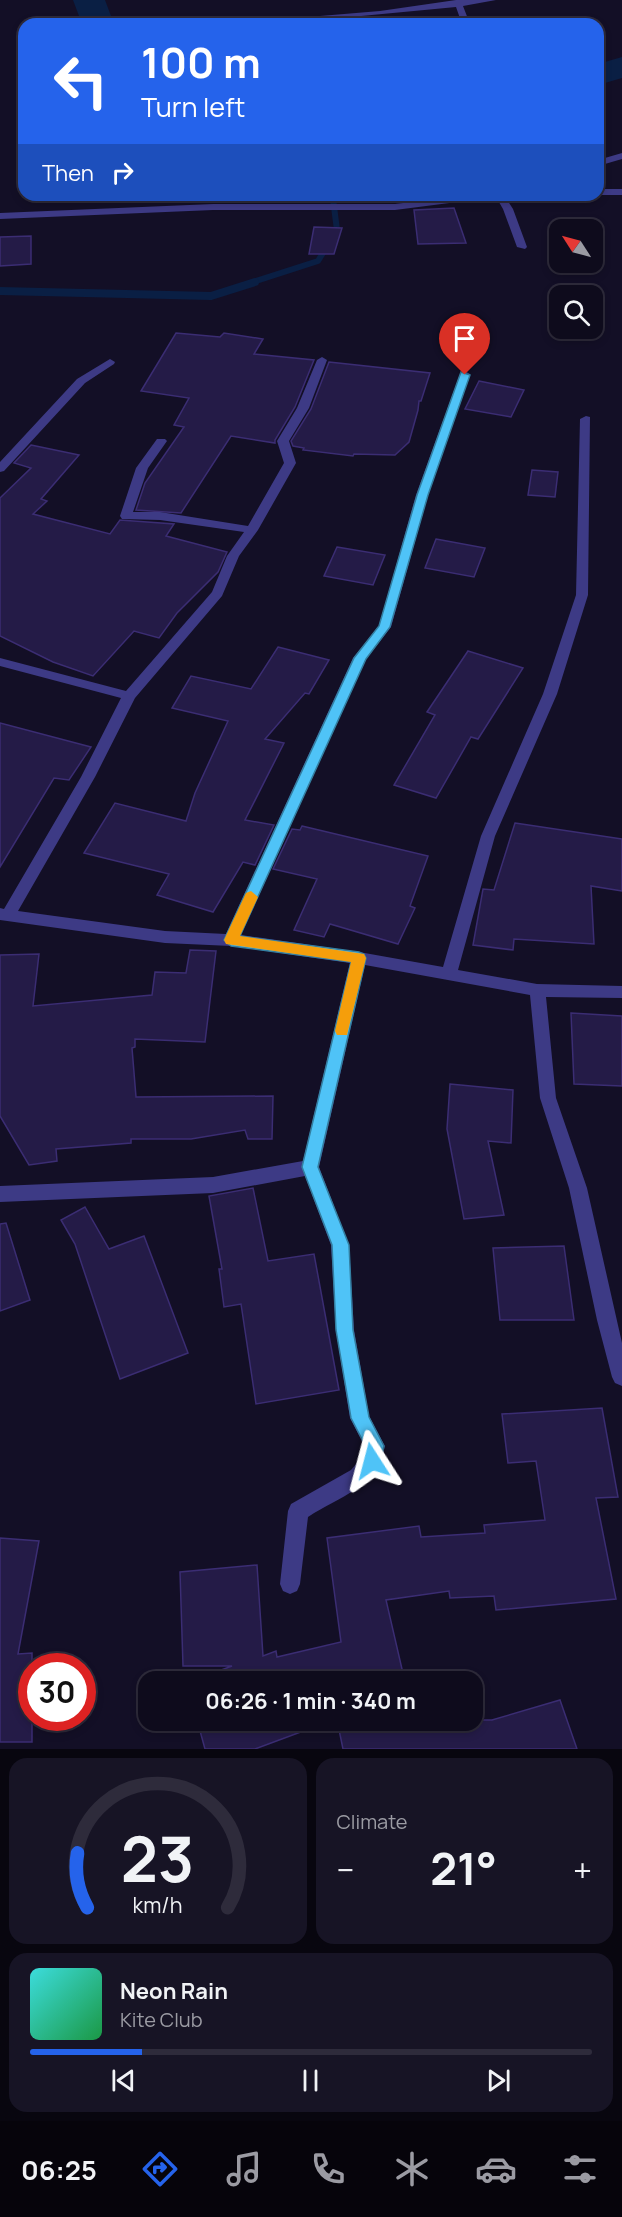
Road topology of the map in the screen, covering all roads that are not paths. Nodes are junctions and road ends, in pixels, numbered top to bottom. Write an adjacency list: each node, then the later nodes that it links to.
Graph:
1 (492, 0): 2 (street)
2 (459, 2): 3 (street); 4 (street)
3 (307, 18)
4 (464, 18)
5 (622, 156): 6 (street)
6 (604, 161)
7 (604, 192): 8 (street)
8 (622, 192)
9 (444, 201): 11 (street)
10 (503, 201): 12 (street)
11 (0, 216)
12 (522, 247)
13 (322, 360): 19 (street)
14 (110, 362): 18 (street)
15 (465, 375): 23 (street)
16 (586, 419): 25 (street)
17 (160, 441): 19 (street)
18 (0, 469)
19 (252, 530): 21 (street)
20 (0, 662): 21 (street)
21 (129, 696): 22 (street)
22 (4, 914): 23 (street)
23 (231, 940): 24 (street)
24 (359, 958): 25 (street); 28 (street)
25 (449, 974): 26 (street)
26 (537, 990): 27 (street); 30 (street)
27 (622, 992)
28 (310, 1167): 29 (street); 31 (street)
29 (0, 1194)
30 (622, 1377)
31 (290, 1584)

